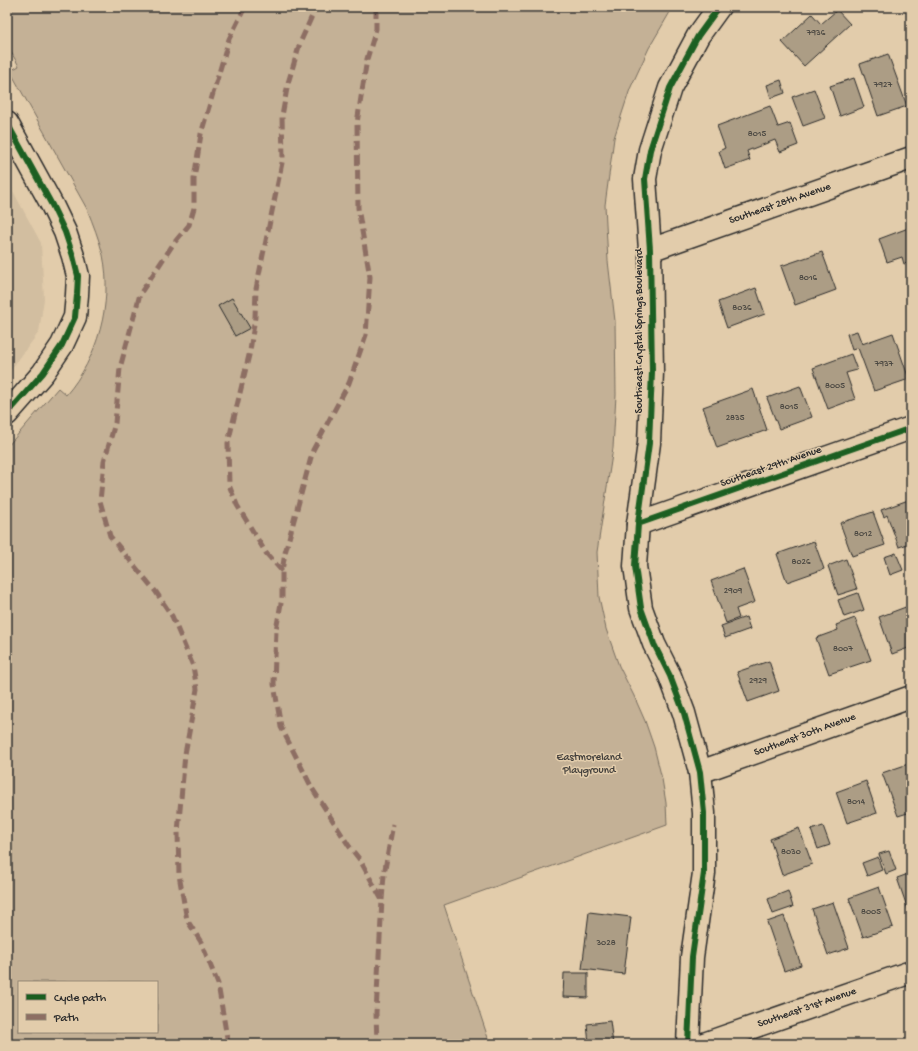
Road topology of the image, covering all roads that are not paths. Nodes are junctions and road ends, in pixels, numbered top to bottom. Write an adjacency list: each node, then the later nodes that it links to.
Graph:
1 (719, 7): 4 (street, Southeast Crystal Springs Boulevard)
2 (7, 123): 5 (street)
3 (911, 158): 4 (street, Southeast 28th Avenue)
4 (650, 250): 7 (street, Southeast Crystal Springs Boulevard)
5 (7, 414)
6 (911, 428): 7 (street, Southeast 29th Avenue)
7 (638, 524): 9 (street, Southeast Crystal Springs Boulevard)
8 (911, 697): 9 (street, Southeast 30th Avenue)
9 (700, 772): 11 (street, Southeast Crystal Springs Boulevard)
10 (911, 972): 12 (street, Southeast 31st Avenue)
11 (688, 1044)
12 (704, 1044)

